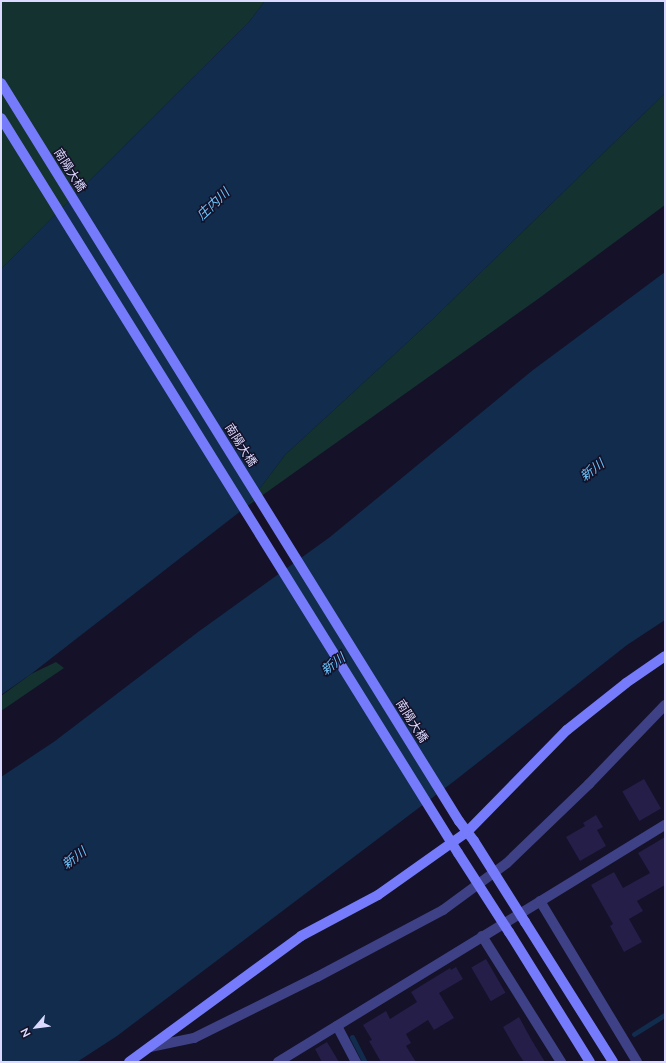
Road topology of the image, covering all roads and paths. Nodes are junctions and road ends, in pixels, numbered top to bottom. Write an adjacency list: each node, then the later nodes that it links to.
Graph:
1 (1, 83): 6 (street, 南陽大橋)
2 (1, 118): 7 (street)
3 (665, 656): 6 (street)
4 (665, 705): 11 (street)
5 (665, 825): 8 (street)
6 (467, 832): 7 (street); 17 (street, 南陽大橋, bridge)
7 (452, 843): 11 (street); 16 (street, bridge)
8 (540, 901): 9 (street); 18 (street)
9 (482, 936): 10 (street); 15 (street)
10 (337, 1026): 13 (street); 14 (street)
11 (150, 1047): 12 (street)
12 (129, 1062)
13 (278, 1062)
14 (356, 1062)
15 (562, 1062)
16 (590, 1062)
17 (613, 1062)
18 (637, 1062)

